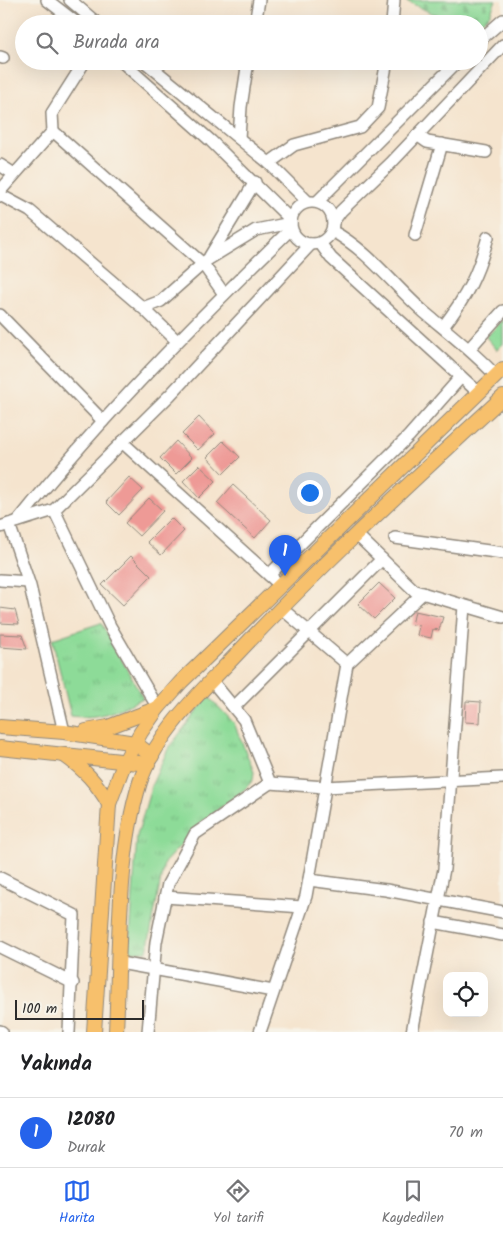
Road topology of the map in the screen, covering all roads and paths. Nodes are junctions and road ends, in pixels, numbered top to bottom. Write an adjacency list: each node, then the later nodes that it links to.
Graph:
1 (47, 0): 5 (street)
2 (70, 0): 6 (street)
3 (259, 0): 7 (street)
4 (394, 0): 8 (street)
5 (66, 15)
6 (88, 15)
7 (256, 15)
8 (393, 15)
9 (501, 20): 10 (street)
10 (488, 32)
11 (502, 49): 12 (street)
12 (488, 63)
13 (79, 70): 20 (street)
14 (131, 70): 28 (street)
15 (155, 70): 22 (street)
16 (247, 70): 22 (street)
17 (385, 70): 25 (street)
18 (449, 70): 31 (street)
19 (481, 70): 21 (street)
20 (53, 131): 27 (street); 37 (street)
21 (417, 136): 23 (street); 33 (street)
22 (239, 138): 25 (street)
23 (442, 144): 24 (street); 34 (street)
24 (486, 152)
25 (269, 163): 31 (street)
26 (0, 166): 27 (street)
27 (14, 174): 29 (street)
28 (255, 182): 32 (street); 37 (street)
29 (0, 191)
30 (0, 195): 39 (street)
31 (313, 202): 32 (street); 33 (street)
32 (291, 224): 36 (street); 37 (street); 38 (street)
33 (333, 226): 36 (street); 42 (street)
34 (415, 235)
35 (488, 237): 42 (street)
36 (316, 244): 46 (street); 50 (street)
37 (205, 262): 38 (street); 39 (street)
38 (224, 294): 43 (street)
39 (143, 308): 43 (street)
40 (503, 311): 44 (street)
41 (0, 315): 49 (street)
42 (444, 327): 44 (street)
43 (176, 341): 49 (street)
44 (469, 349): 45 (street)
45 (500, 373): 47 (main road)
46 (461, 377): 47 (street); 57 (street)
47 (479, 393): 60 (main road)
48 (503, 397): 53 (main road)
49 (103, 421): 52 (street)
50 (122, 442): 51 (street); 57 (street)
51 (54, 510): 52 (street); 68 (street)
52 (9, 524): 59 (street)
53 (356, 534): 56 (street); 63 (main road)
54 (396, 538): 55 (street)
55 (503, 553)
56 (382, 559): 61 (street); 65 (street)
57 (269, 575): 60 (street)
58 (0, 580): 59 (street)
59 (28, 582): 71 (street)
60 (280, 585): 68 (main road)
61 (423, 593): 62 (street); 66 (street)
62 (464, 606): 64 (street); 78 (street)
63 (281, 608): 65 (street); 67 (main road)
64 (503, 617)
65 (309, 632): 66 (street); 69 (street)
66 (347, 664): 80 (street)
67 (212, 681): 69 (street); 75 (main road)
68 (158, 708): 71 (main road); 72 (main road)
69 (234, 708): 79 (street)
70 (0, 727): 71 (main road)
71 (69, 732): 72 (main road)
72 (135, 743): 75 (main road); 76 (main road)
73 (0, 748): 74 (main road)
74 (61, 754): 76 (main road); 81 (main road)
75 (150, 760): 76 (main road); 91 (main road)
76 (125, 761): 81 (main road)
77 (503, 778): 78 (street)
78 (451, 779): 80 (street); 85 (street)
79 (270, 783): 80 (street); 84 (street)
80 (325, 786): 83 (street)
81 (109, 804): 96 (main road)
82 (0, 878): 93 (street)
83 (309, 880): 85 (street); 86 (street)
84 (165, 897): 86 (street); 92 (street)
85 (438, 900): 87 (street); 88 (street)
86 (302, 907): 94 (street)
87 (503, 912)
88 (434, 922): 89 (street); 100 (street)
89 (503, 935)
90 (0, 947): 93 (street)
91 (120, 963): 92 (street); 97 (main road)
92 (153, 970): 94 (street); 98 (street)
93 (73, 983): 95 (street)
94 (273, 992): 99 (street)
95 (69, 1032)
96 (94, 1032)
97 (116, 1032)
98 (148, 1032)
99 (260, 1032)
100 (412, 1032)

